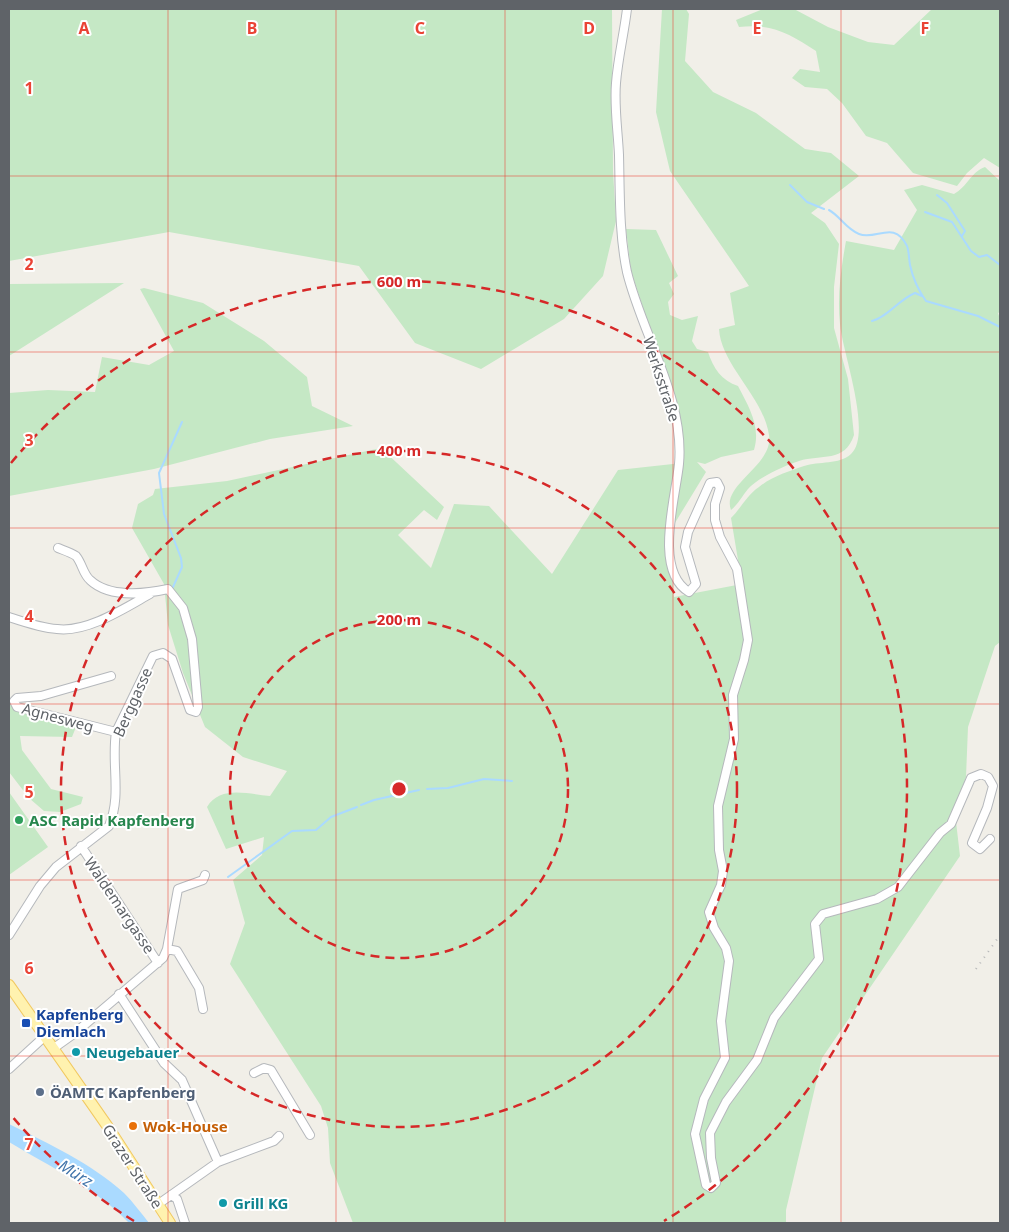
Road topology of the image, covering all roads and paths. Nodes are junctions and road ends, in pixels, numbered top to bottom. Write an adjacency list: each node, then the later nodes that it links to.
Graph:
1 (627, 9): 7 (street, Werksstraße)
2 (58, 548): 3 (street, Berggasse)
3 (152, 593): 4 (street); 6 (street, Berggasse)
4 (9, 617)
5 (111, 676): 6 (street, Agnesweg)
6 (116, 732): 8 (street, Berggasse)
7 (990, 839)
8 (81, 846): 10 (street, Berggasse); 12 (street, Waldemargasse)
9 (205, 875): 11 (street)
10 (9, 935)
11 (167, 949): 12 (street); 15 (street)
12 (158, 963): 14 (street)
13 (9, 985): 16 (main road, Grazer Straße)
14 (119, 994): 17 (street); 22 (street)
15 (203, 1009)
16 (44, 1037): 17 (main road, Grazer Straße); 18 (street)
17 (54, 1048): 24 (main road, Grazer Straße)
18 (9, 1069)
19 (254, 1073): 20 (street)
20 (310, 1135)
21 (279, 1136): 22 (street)
22 (218, 1162): 23 (street)
23 (171, 1195): 24 (street); 26 (street, Grazer Straße)
24 (157, 1204): 25 (main road, Grazer Straße)
25 (170, 1223)
26 (185, 1223)

